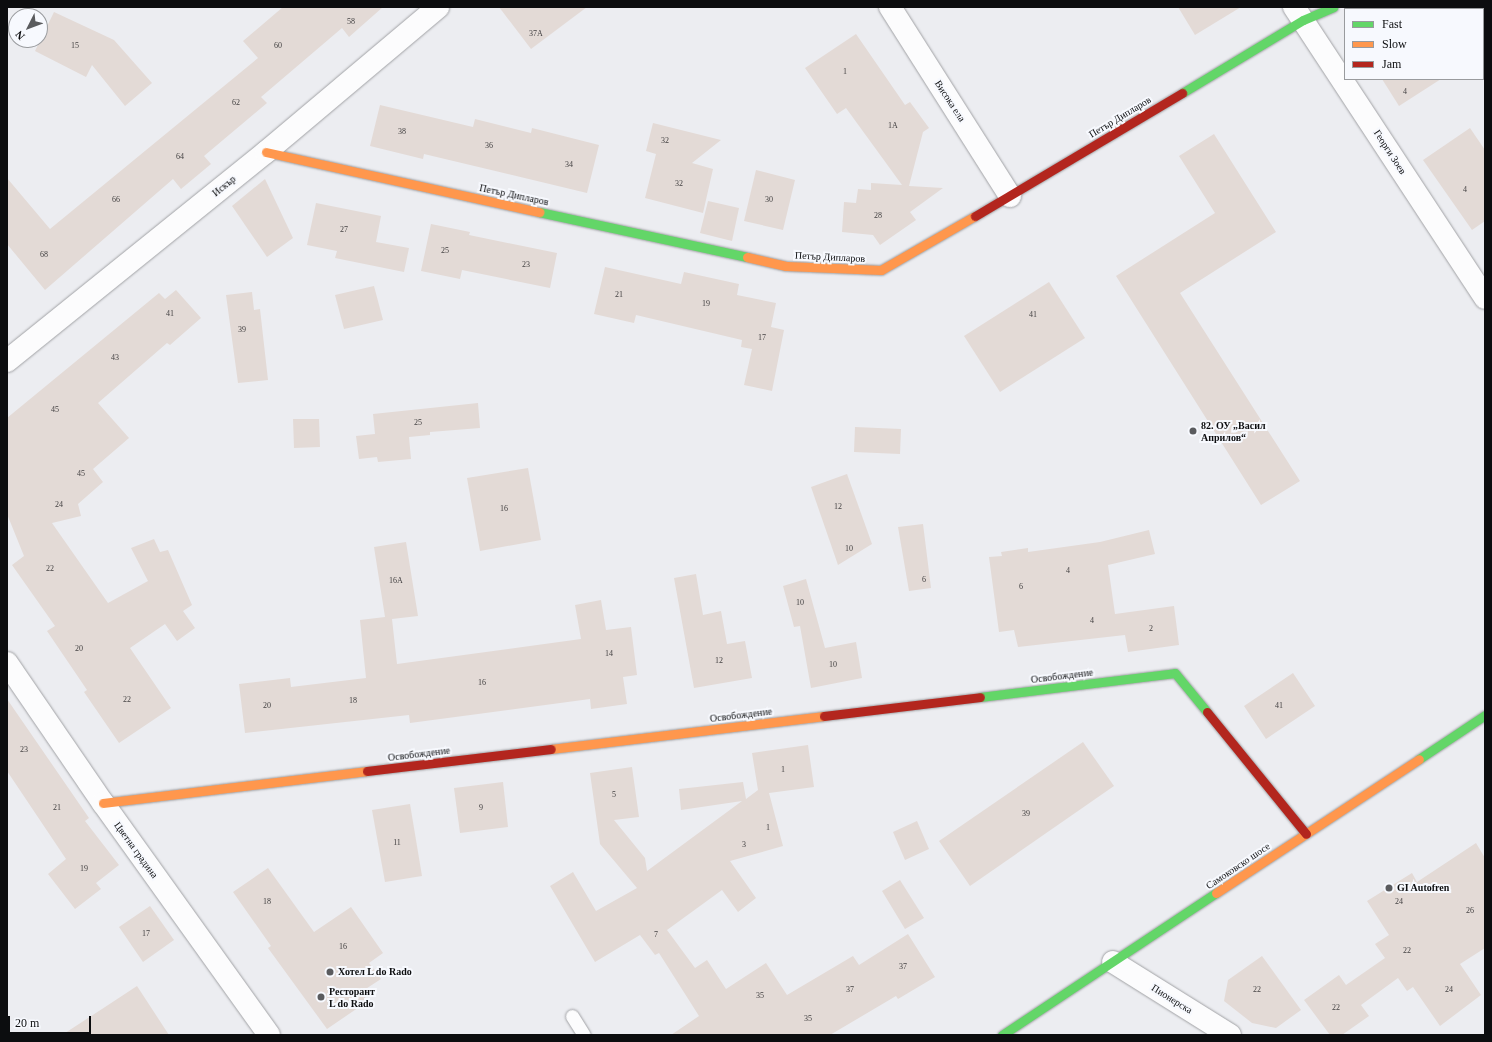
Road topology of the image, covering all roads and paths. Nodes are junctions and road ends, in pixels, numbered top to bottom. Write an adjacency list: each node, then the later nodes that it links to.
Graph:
1 (438, 7): 5 (street, Искър)
2 (890, 7): 6 (street, Висока ела)
3 (1333, 7): 4 (street, Петър Дипларов)
4 (1299, 13): 6 (street, Петър Дипларов); 7 (street, Георги Зоев)
5 (266, 152): 6 (street, Петър Дипларов); 8 (street, Искър)
6 (1010, 196)
7 (1485, 298)
8 (7, 361)
9 (7, 663): 11 (street, Цветна градина)
10 (1485, 715): 12 (street, Самоковско шосе)
11 (103, 804): 12 (street, Освобождение); 15 (street, Цветна градина)
12 (1306, 834): 13 (street, Самоковско шосе)
13 (1113, 962): 17 (street, Самоковско шосе); 18 (street, Пионерска)
14 (572, 1016): 16 (lane)
15 (269, 1035)
16 (584, 1035)
17 (1002, 1035)
18 (1230, 1035)

